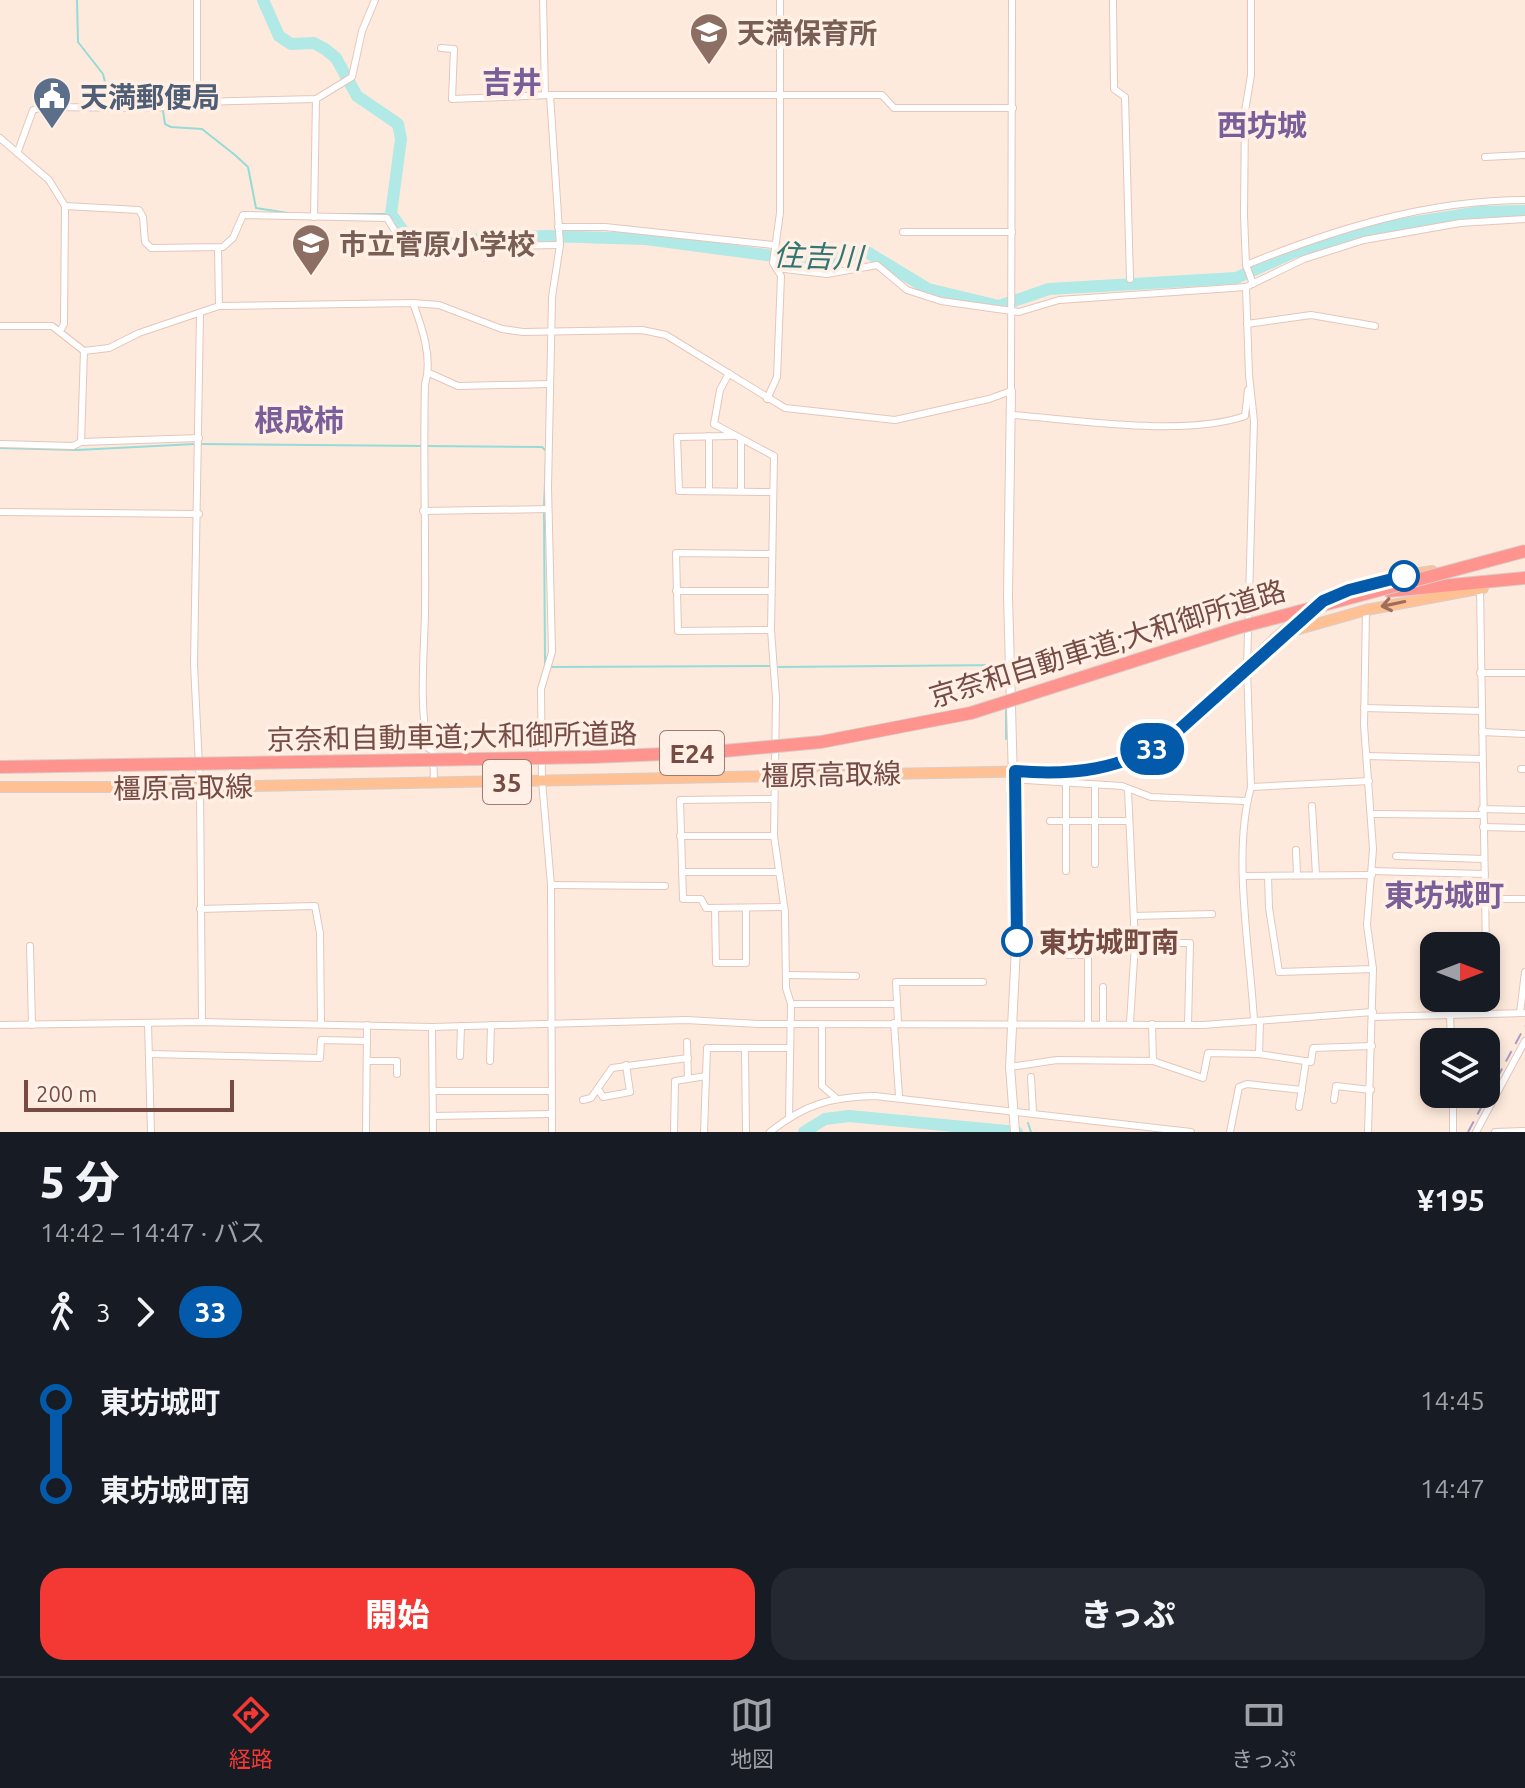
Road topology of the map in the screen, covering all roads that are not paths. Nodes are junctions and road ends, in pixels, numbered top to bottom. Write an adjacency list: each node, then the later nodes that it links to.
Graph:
1 (197, 0): 12 (street)
2 (375, 0): 11 (street)
3 (543, 0): 10 (street)
4 (780, 0): 9 (street)
5 (1012, 0): 13 (street)
6 (1113, 0): 30 (street)
7 (1251, 0): 28 (street)
8 (441, 48): 10 (street)
9 (781, 94): 10 (street); 13 (street); 26 (street)
10 (547, 95): 22 (street)
11 (316, 99): 12 (street); 20 (street)
12 (197, 102): 15 (street)
13 (1013, 108): 24 (street)
14 (0, 138): 15 (street)
15 (18, 151): 19 (street)
16 (1525, 155): 17 (street)
17 (1485, 157)
18 (1525, 200): 28 (street)
19 (65, 206): 27 (street); 39 (street)
20 (314, 217): 25 (street); 27 (street)
21 (1525, 219): 31 (street)
22 (558, 227): 25 (street); 26 (street)
23 (903, 232): 24 (street)
24 (1012, 232): 34 (street)
25 (560, 245): 40 (street)
26 (773, 245): 29 (street)
27 (218, 248): 33 (street)
28 (1246, 265): 31 (street)
29 (776, 268): 34 (street); 47 (street)
30 (1130, 279)
31 (1250, 285): 34 (street); 36 (street)
32 (413, 303): 33 (street); 40 (street); 42 (street)
33 (219, 306): 35 (street)
34 (1012, 312): 46 (street)
35 (200, 313): 41 (street); 52 (street)
36 (1247, 324): 38 (street); 44 (street)
37 (0, 326): 39 (street)
38 (1375, 326)
39 (60, 331): 41 (street)
40 (552, 334): 43 (street); 45 (street)
41 (84, 351): 51 (street)
42 (429, 373): 45 (street); 58 (street)
43 (729, 373): 47 (street); 50 (street)
44 (1249, 375): 48 (street); 71 (street)
45 (550, 384): 57 (street)
46 (1011, 391): 47 (street); 48 (street)
47 (767, 399)
48 (1012, 415): 81 (street)
49 (709, 436): 50 (street); 54 (street); 54 (street)
50 (739, 437): 55 (street); 56 (street)
51 (81, 442): 52 (street); 53 (street)
52 (199, 442): 60 (street)
53 (0, 444)
54 (709, 491): 55 (street)
55 (741, 491): 56 (street)
56 (772, 492): 62 (street)
57 (545, 509): 58 (street); 83 (street)
58 (423, 511): 85 (street)
59 (0, 512): 60 (street)
60 (199, 514): 89 (street)
61 (1525, 553): 67 (highway, E24, bridge); 70 (main road, 橿原高取線 / 35)
62 (772, 554): 65 (street); 66 (street)
63 (1524, 583): 64 (main road, 橿原高取線 / 35); 67 (highway, E24, bridge)
64 (1480, 588): 68 (main road, 橿原高取線 / 35, one-way to 68); 72 (street)
65 (676, 591): 66 (street); 69 (street)
66 (771, 591): 69 (street)
67 (1364, 594): 80 (highway, 京奈和自動車道;大和御所道路 / E24, bridge)
68 (1366, 610): 70 (main road, 橿原高取線 / 35); 74 (street)
69 (771, 630): 82 (street)
70 (1280, 637): 71 (main road, 橿原高取線 / 35)
71 (1247, 668): 81 (main road, 橿原高取線 / 35); 90 (street)
72 (1480, 673): 73 (street); 75 (street)
73 (1525, 673)
74 (1364, 708): 75 (street); 78 (street)
75 (1481, 711): 76 (street)
76 (1482, 732): 77 (street); 79 (street)
77 (1525, 734)
78 (1367, 756): 79 (street); 84 (street)
79 (1482, 759): 96 (street)
80 (0, 767)
81 (1015, 771): 82 (main road, 橿原高取線 / 35); 86 (street); 160 (street)
82 (773, 774): 83 (main road, 橿原高取線 / 35); 92 (street)
83 (542, 781): 85 (main road, 橿原高取線 / 35); 119 (street)
84 (1369, 781): 90 (street); 97 (street)
85 (434, 782): 89 (main road, 橿原高取線 / 35)
86 (1066, 783): 87 (street); 99 (street)
87 (1095, 785): 91 (street); 100 (street)
88 (0, 787): 89 (main road, 橿原高取線 / 35)
89 (200, 787): 126 (street)
90 (1251, 787): 93 (street)
91 (1128, 790): 93 (street); 101 (street)
92 (773, 799): 104 (street); 105 (street)
93 (1245, 801): 117 (street)
94 (1312, 806): 116 (street)
95 (1525, 810): 96 (street)
96 (1482, 812): 97 (street); 102 (street)
97 (1372, 814): 113 (street)
98 (1050, 821): 99 (street)
99 (1066, 821): 100 (street); 110 (street)
100 (1095, 821): 101 (street); 109 (street)
101 (1128, 821): 128 (street)
102 (1483, 827): 103 (street); 108 (street)
103 (1525, 828)
104 (680, 836): 105 (street); 111 (street)
105 (774, 836): 112 (street)
106 (1296, 850): 115 (street)
107 (1396, 856): 108 (street)
108 (1484, 859): 114 (street)
109 (1095, 864)
110 (1066, 871)
111 (682, 872): 112 (street); 124 (street)
112 (777, 872): 123 (street)
113 (1372, 873): 114 (street); 116 (street); 132 (street)
114 (1485, 874): 121 (street)
115 (1297, 875): 116 (street); 118 (street)
116 (1316, 875)
117 (1245, 876): 118 (street); 144 (street)
118 (1268, 876): 132 (street)
119 (551, 885): 120 (street); 153 (street)
120 (665, 886)
121 (1485, 899): 122 (street); 140 (street)
122 (1525, 899)
123 (783, 907): 125 (street); 134 (street)
124 (715, 908): 125 (street); 125 (street)
125 (746, 908)
126 (200, 909): 145 (street); 152 (street)
127 (1212, 914): 128 (street)
128 (1134, 916): 129 (street)
129 (1135, 943): 151 (street); 161 (street)
130 (30, 946): 157 (street)
131 (1068, 955): 149 (street)
132 (1373, 969): 142 (street)
133 (1525, 972): 141 (street)
134 (786, 975): 135 (street); 138 (street)
135 (856, 976)
136 (983, 982): 139 (street)
137 (1103, 987): 150 (street)
138 (791, 1004): 139 (street); 147 (street)
139 (897, 1004): 148 (street)
140 (1487, 1013): 141 (street); 143 (street)
141 (1522, 1013)
142 (1373, 1014): 143 (street); 144 (street); 168 (street)
143 (1450, 1014): 164 (street)
144 (1257, 1021): 161 (street); 172 (street)
145 (202, 1022): 146 (street); 152 (street)
146 (148, 1023): 157 (street); 171 (street)
147 (790, 1023): 153 (street); 154 (street); 170 (street)
148 (896, 1023): 154 (street); 160 (street); 190 (street)
149 (1088, 1023): 150 (street); 160 (street)
150 (1103, 1023): 151 (street)
151 (1130, 1023): 155 (street)
152 (321, 1024): 158 (street)
153 (551, 1024): 159 (street); 189 (street)
154 (822, 1024): 191 (street)
155 (1152, 1024): 161 (street); 177 (street)
156 (0, 1025): 157 (street)
157 (32, 1025)
158 (367, 1025): 163 (street); 165 (street)
159 (491, 1025): 162 (street); 176 (street)
160 (1014, 1025): 180 (street)
161 (1188, 1025)
162 (461, 1026): 163 (street); 173 (street)
163 (432, 1027): 188 (street)
164 (1450, 1028)
165 (367, 1041): 171 (street); 175 (street)
166 (1525, 1041): 216 (street)
167 (687, 1042): 174 (street)
168 (1372, 1046): 178 (street); 187 (street)
169 (745, 1048): 170 (street); 182 (street); 208 (street)
170 (790, 1048): 200 (street)
171 (149, 1054): 202 (street)
172 (1259, 1054): 177 (street); 178 (street)
173 (460, 1056)
174 (688, 1058): 179 (street); 183 (street)
175 (367, 1061): 181 (street); 203 (street)
176 (490, 1061)
177 (1153, 1061): 180 (street)
178 (1306, 1061): 186 (street)
179 (626, 1065): 185 (street); 185 (street)
180 (1010, 1067): 196 (street)
181 (397, 1074)
182 (706, 1076): 183 (street); 207 (street)
183 (688, 1077): 206 (street)
184 (1031, 1077): 197 (street)
185 (598, 1089): 192 (street)
186 (1302, 1090): 194 (street); 212 (street)
187 (1371, 1090): 193 (street); 213 (street)
188 (433, 1091): 189 (street); 199 (street)
189 (551, 1091): 198 (street)
190 (899, 1096): 191 (street); 196 (street)
191 (835, 1097): 200 (street)
192 (583, 1100)
193 (1334, 1100)
194 (1299, 1107)
195 (1454, 1108): 214 (street)
196 (1013, 1112): 197 (street); 210 (street)
197 (1033, 1113): 211 (street)
198 (551, 1114): 199 (street); 205 (street)
199 (433, 1116): 204 (street)
200 (789, 1117): 209 (street)
201 (1525, 1131): 217 (street)
202 (151, 1132)
203 (366, 1132)
204 (433, 1132)
205 (552, 1132)
206 (674, 1132)
207 (704, 1132)
208 (746, 1132)
209 (770, 1132)
210 (1015, 1132)
211 (1191, 1132)
212 (1230, 1132)
213 (1368, 1132)
214 (1455, 1132): 215 (street)
215 (1464, 1132)
216 (1476, 1132)
217 (1495, 1132)

